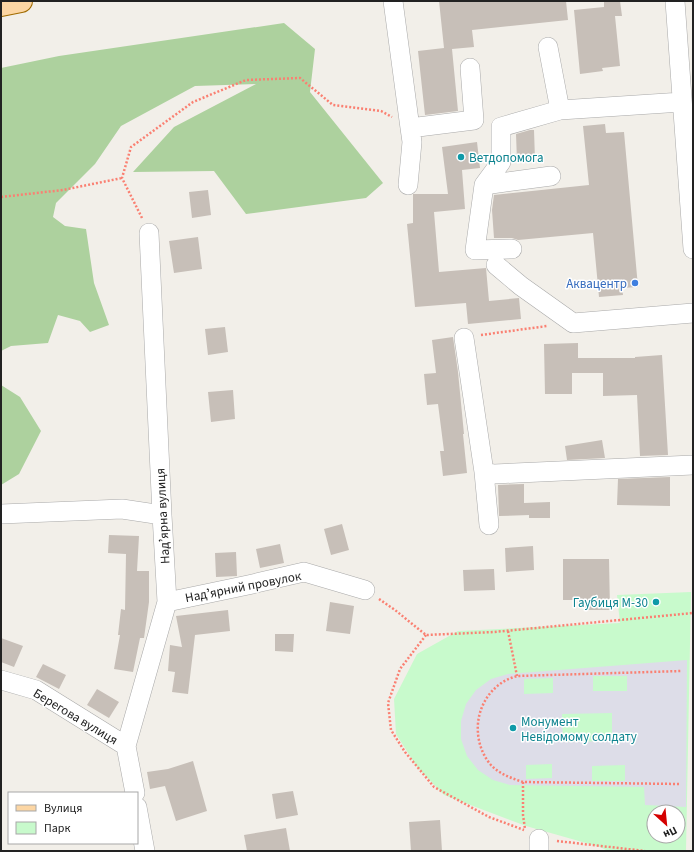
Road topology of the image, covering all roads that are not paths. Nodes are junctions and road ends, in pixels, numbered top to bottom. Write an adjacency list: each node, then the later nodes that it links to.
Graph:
1 (21, 1): 4 (main road)
2 (393, 1): 9 (street)
3 (675, 1): 7 (street)
4 (1, 5)
5 (548, 47): 8 (street)
6 (470, 68): 9 (street)
7 (682, 102): 8 (street); 15 (street)
8 (560, 110): 12 (street)
9 (410, 128): 11 (street)
10 (550, 176): 12 (street)
11 (408, 185)
12 (484, 185): 14 (street)
13 (149, 233): 22 (street, Надʼярна вулиця)
14 (512, 249)
15 (693, 249)
16 (496, 265): 17 (street)
17 (693, 313)
18 (464, 338): 20 (street)
19 (693, 466): 20 (street)
20 (484, 472): 23 (street)
21 (1, 514): 22 (street)
22 (162, 515): 25 (street, Надʼярна вулиця)
23 (489, 525)
24 (365, 590): 25 (street, Надʼярний провулок)
25 (167, 602): 27 (street, Надʼярна вулиця)
26 (1, 680): 27 (street, Берегова вулиця)
27 (126, 746): 28 (street, Надʼярна вулиця)
28 (135, 792)
29 (138, 812): 30 (street)
30 (145, 851)

